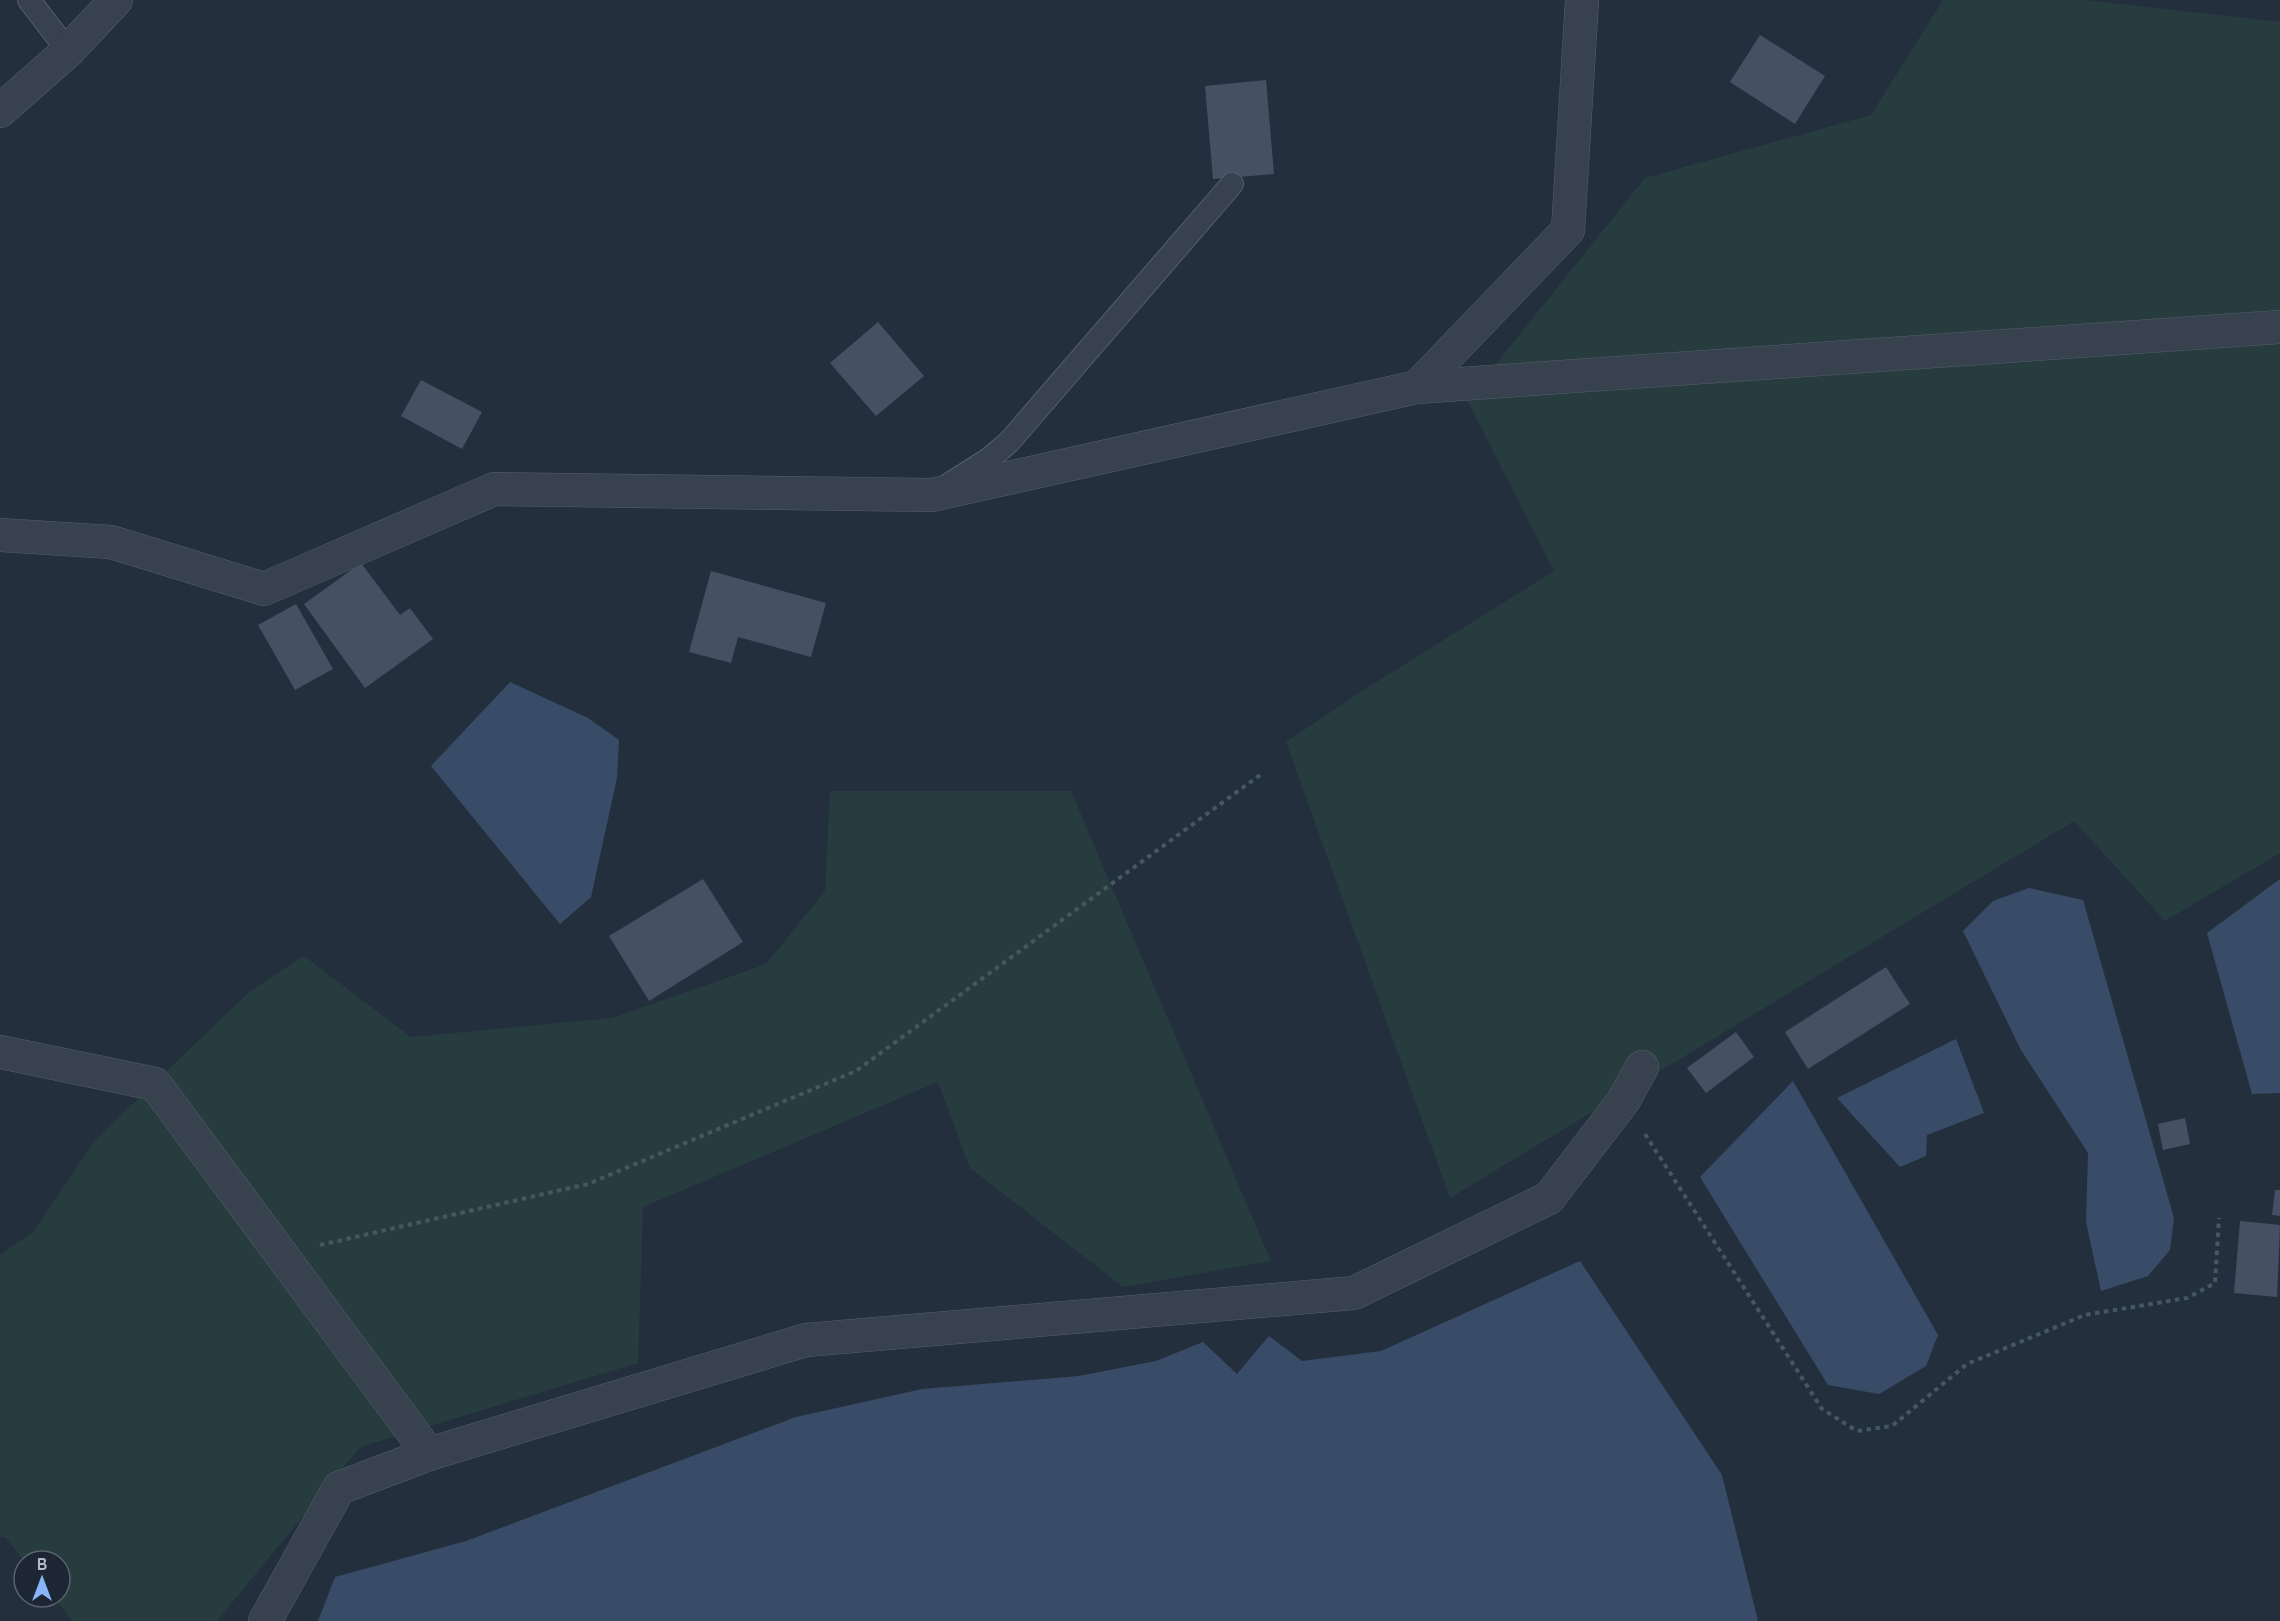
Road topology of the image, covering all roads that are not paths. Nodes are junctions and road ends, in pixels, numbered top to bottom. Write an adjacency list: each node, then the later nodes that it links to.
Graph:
1 (29, 0): 4 (lane)
2 (116, 0): 4 (street)
3 (1582, 0): 8 (street)
4 (68, 51): 5 (street)
5 (0, 111)
6 (1233, 184): 9 (lane)
7 (2280, 327): 8 (street)
8 (1417, 387): 9 (street)
9 (932, 495): 10 (street)
10 (0, 536)
11 (0, 1052): 13 (street)
12 (1642, 1067): 13 (street)
13 (429, 1454): 14 (street)
14 (266, 1621)

